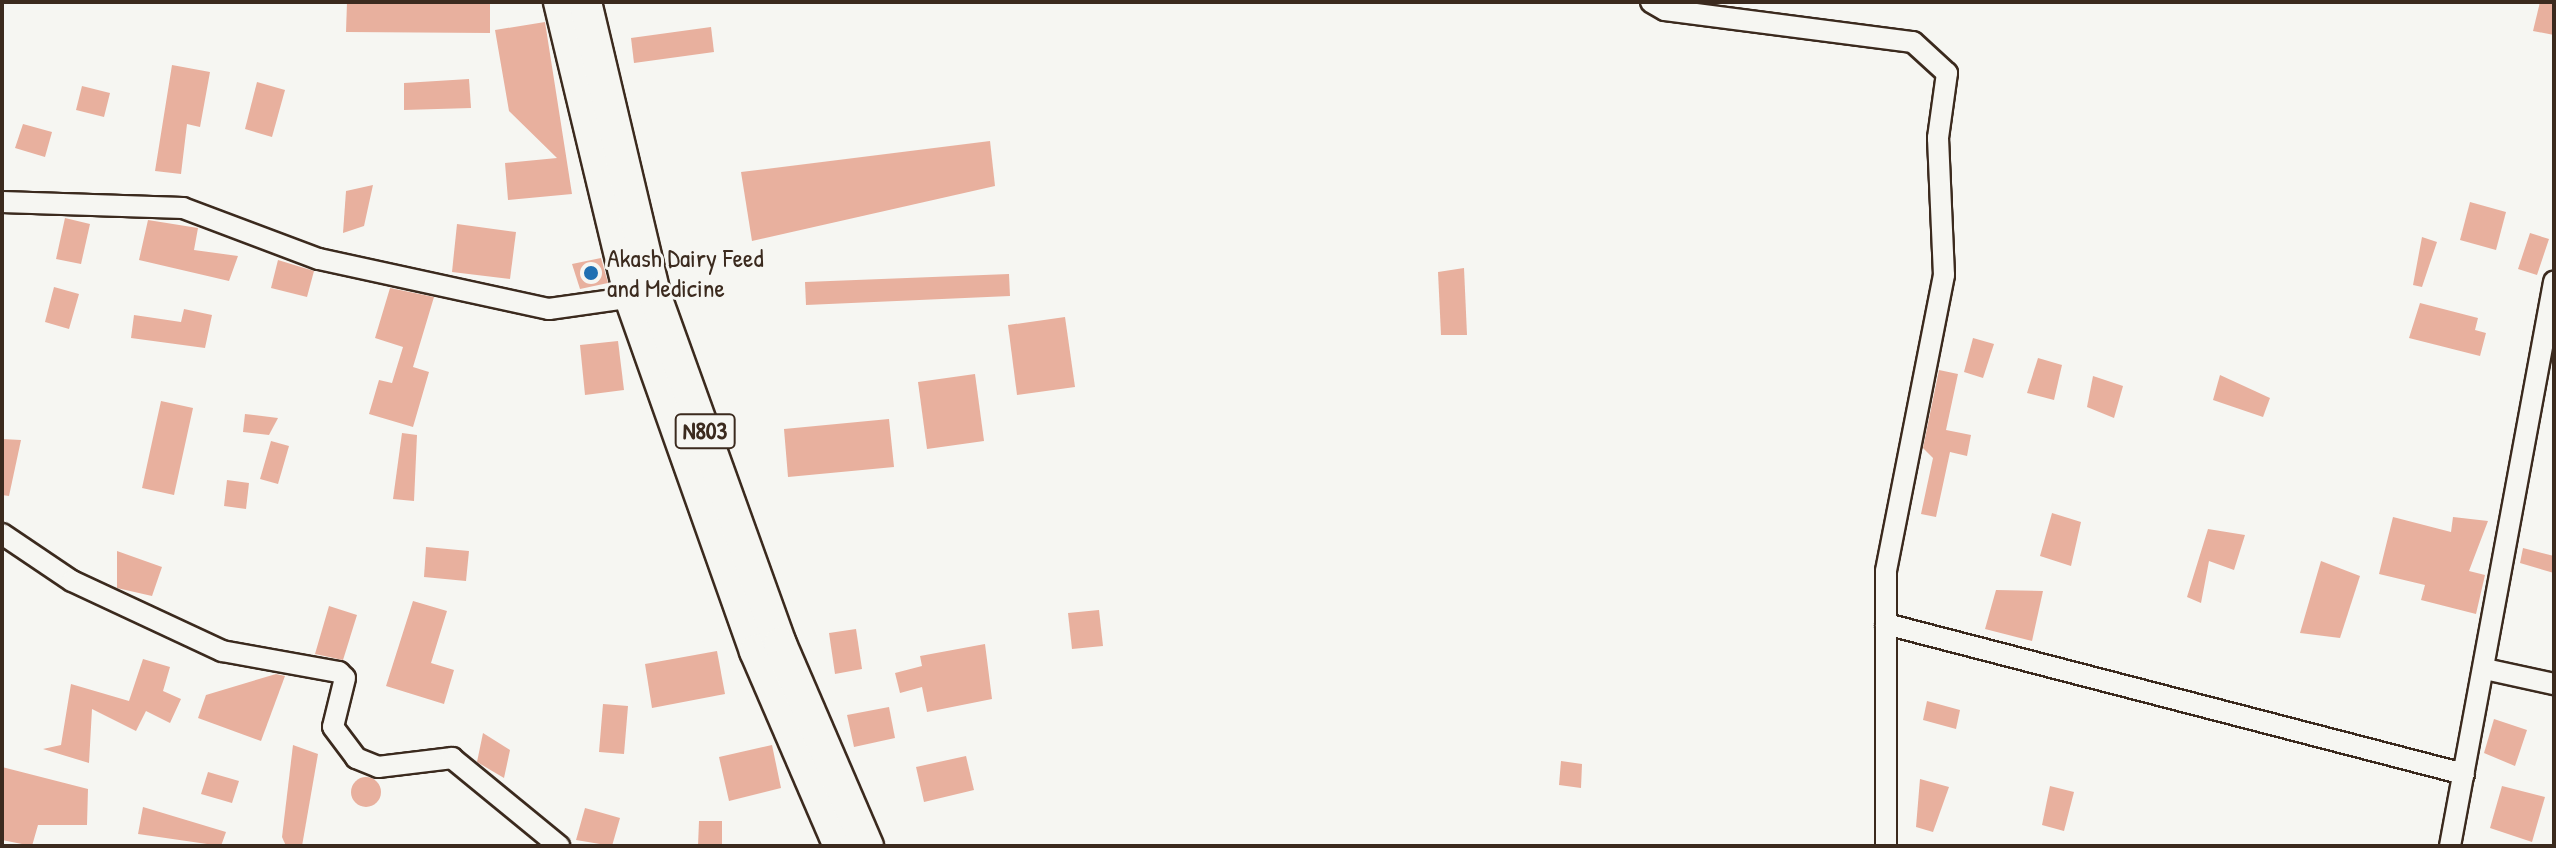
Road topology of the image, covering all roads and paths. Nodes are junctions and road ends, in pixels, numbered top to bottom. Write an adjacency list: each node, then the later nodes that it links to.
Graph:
1 (560, 2): 4 (highway, N803)
2 (585, 2): 4 (highway, N803)
3 (1651, 2): 9 (street)
4 (600, 121): 7 (highway, N803)
5 (2, 202): 7 (street)
6 (2554, 282): 11 (street)
7 (642, 296): 10 (highway, N803)
8 (2, 534): 14 (street)
9 (1886, 624): 13 (street); 17 (street)
10 (768, 648): 15 (highway, N803); 16 (highway, N803)
11 (2485, 669): 12 (street); 13 (street)
12 (2554, 684)
13 (2464, 774): 18 (street)
14 (559, 846)
15 (840, 846)
16 (867, 846)
17 (1886, 846)
18 (2450, 846)

